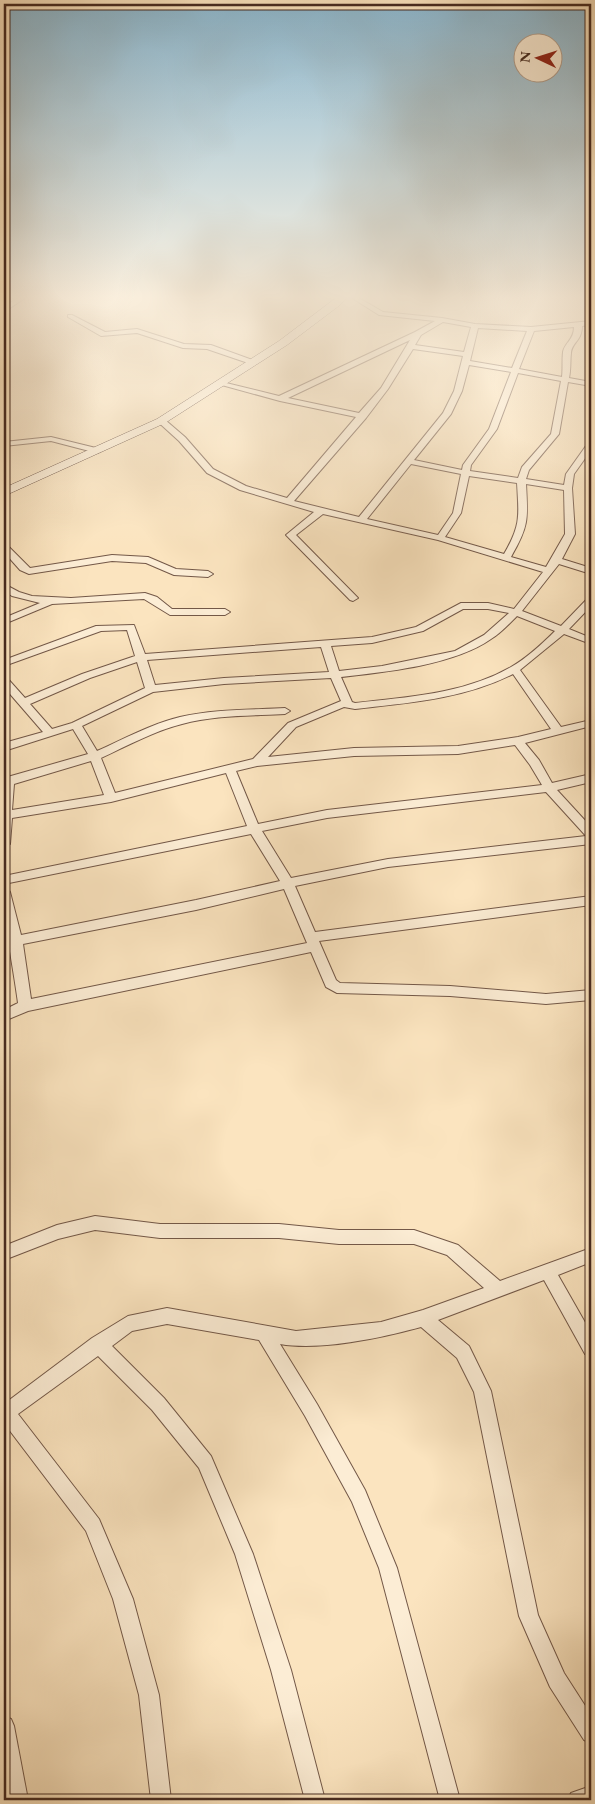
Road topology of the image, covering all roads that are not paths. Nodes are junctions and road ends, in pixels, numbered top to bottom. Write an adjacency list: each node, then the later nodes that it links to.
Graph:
1 (225, 382): 7 (main road)
2 (316, 382): 8 (street)
3 (388, 382): 9 (street)
4 (460, 382): 14 (street)
5 (510, 382): 17 (street)
6 (565, 382): 18 (street)
7 (222, 384): 8 (street); 10 (main road)
8 (280, 399): 9 (street)
9 (363, 416): 21 (street)
10 (161, 421): 13 (main road); 21 (street)
11 (4, 444): 13 (street)
12 (591, 445): 15 (street)
13 (97, 451): 20 (main road)
14 (409, 461): 17 (street); 23 (street)
15 (578, 464): 16 (street); 19 (street)
16 (591, 466)
17 (466, 473): 18 (street); 24 (street)
18 (521, 481): 19 (street); 26 (street)
19 (568, 488): 27 (street)
20 (4, 492)
21 (289, 501): 22 (street)
22 (322, 510): 23 (street); 32 (street)
23 (362, 519): 24 (street)
24 (440, 538): 26 (street)
25 (4, 547): 30 (street)
26 (506, 558): 28 (street)
27 (557, 560): 28 (street); 29 (street)
28 (549, 571): 36 (street)
29 (591, 571)
30 (208, 574)
31 (4, 587): 34 (street)
32 (353, 598)
33 (591, 600): 38 (street)
34 (53, 601): 35 (street); 37 (street)
35 (225, 612)
36 (516, 612): 38 (street); 40 (street); 44 (street)
37 (4, 621)
38 (562, 628): 39 (street); 43 (street)
39 (591, 641)
40 (326, 643): 41 (street); 44 (street)
41 (141, 657): 42 (street); 46 (street); 47 (street)
42 (4, 663)
43 (515, 670): 48 (street); 52 (street)
44 (335, 675): 46 (street); 48 (street)
45 (4, 680): 47 (street)
46 (151, 689): 51 (street)
47 (23, 703): 53 (street)
48 (345, 703): 57 (street)
49 (285, 711): 56 (street)
50 (591, 723): 52 (street)
51 (76, 726): 53 (street); 56 (street)
52 (559, 732): 54 (street)
53 (51, 734): 55 (street)
54 (518, 742): 57 (street); 61 (street)
55 (4, 747)
56 (95, 756): 60 (street); 62 (street)
57 (257, 762): 58 (street)
58 (230, 769): 62 (street); 64 (street)
59 (591, 778): 61 (street)
60 (6, 782): 63 (street)
61 (549, 788): 64 (street); 65 (street)
62 (111, 798): 63 (street)
63 (6, 815): 66 (street)
64 (253, 827): 67 (street); 68 (street)
65 (590, 832): 68 (street)
66 (4, 844)
67 (4, 880)
68 (287, 882): 71 (street); 72 (street)
69 (4, 892): 71 (street)
70 (591, 900): 72 (street)
71 (16, 941): 74 (street)
72 (313, 941): 73 (street); 74 (street)
73 (591, 995)
74 (25, 1006): 75 (street)
75 (4, 1016)
76 (4, 1253): 79 (street)
77 (591, 1255): 78 (street)
78 (547, 1271): 79 (street); 83 (street)
79 (498, 1290): 80 (street)
80 (423, 1318): 81 (street); 86 (street)
81 (264, 1334): 82 (street); 91 (street)
82 (98, 1344): 84 (street); 90 (street)
83 (591, 1348)
84 (5, 1413): 89 (street)
85 (4, 1726): 88 (street)
86 (591, 1733)
87 (591, 1796): 92 (street)
88 (18, 1800)
89 (161, 1800)
90 (315, 1800)
91 (450, 1800)
92 (578, 1800)

